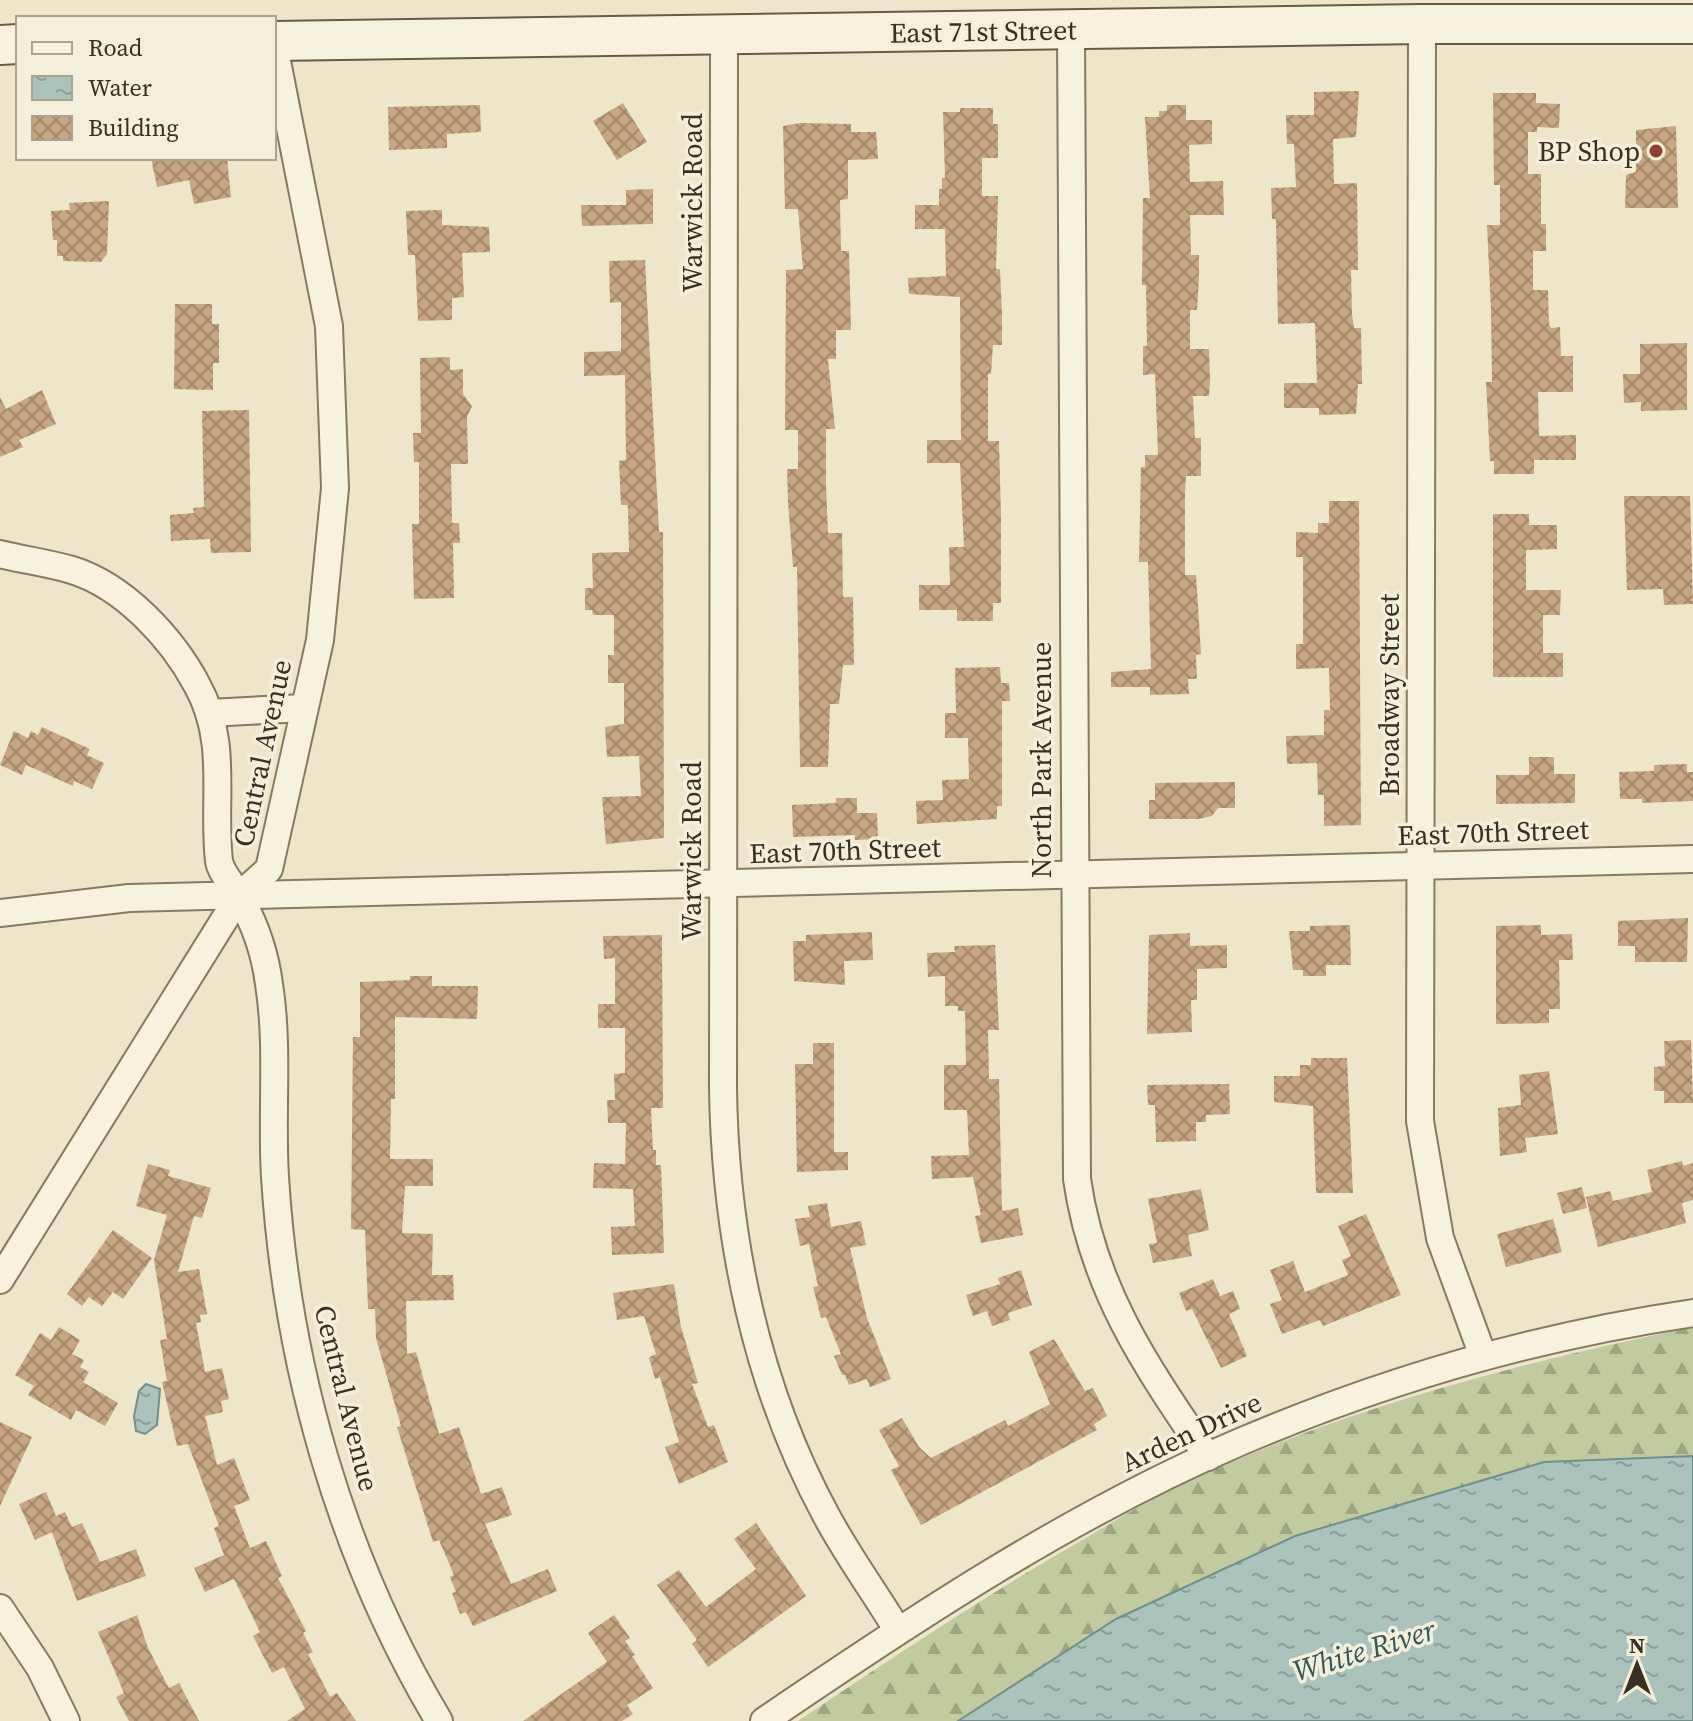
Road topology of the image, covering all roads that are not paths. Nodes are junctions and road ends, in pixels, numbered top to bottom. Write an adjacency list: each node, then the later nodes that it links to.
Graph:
1 (1422, 24): 2 (main road, East 71st Street); 3 (main road, East 71st Street); 11 (street, Broadway Street)
2 (1693, 24)
3 (1071, 30): 4 (main road, East 71st Street); 12 (street, North Park Avenue)
4 (724, 34): 5 (main road, East 71st Street); 13 (street, Warwick Road)
5 (276, 43)
6 (276, 53): 8 (street, Central Avenue)
7 (0, 554): 9 (street)
8 (303, 708): 9 (street); 14 (street, Central Avenue)
9 (209, 713): 14 (street)
10 (1693, 859): 11 (street, East 70th Street)
11 (1421, 866): 12 (street, East 70th Street); 18 (street, Broadway Street)
12 (1073, 876): 13 (street, East 70th Street); 19 (street, North Park Avenue)
13 (723, 886): 14 (street, East 70th Street); 21 (street, Warwick Road)
14 (239, 896): 15 (street, East 70th Street); 16 (street); 23 (street, Central Avenue)
15 (0, 913)
16 (0, 1280)
17 (1693, 1313): 18 (street, Arden Drive)
18 (1483, 1356): 19 (street, Arden Drive)
19 (1208, 1457): 21 (street, Arden Drive)
20 (0, 1608): 22 (street)
21 (898, 1631): 24 (street, Arden Drive)
22 (66, 1721)
23 (439, 1721)
24 (764, 1721)

